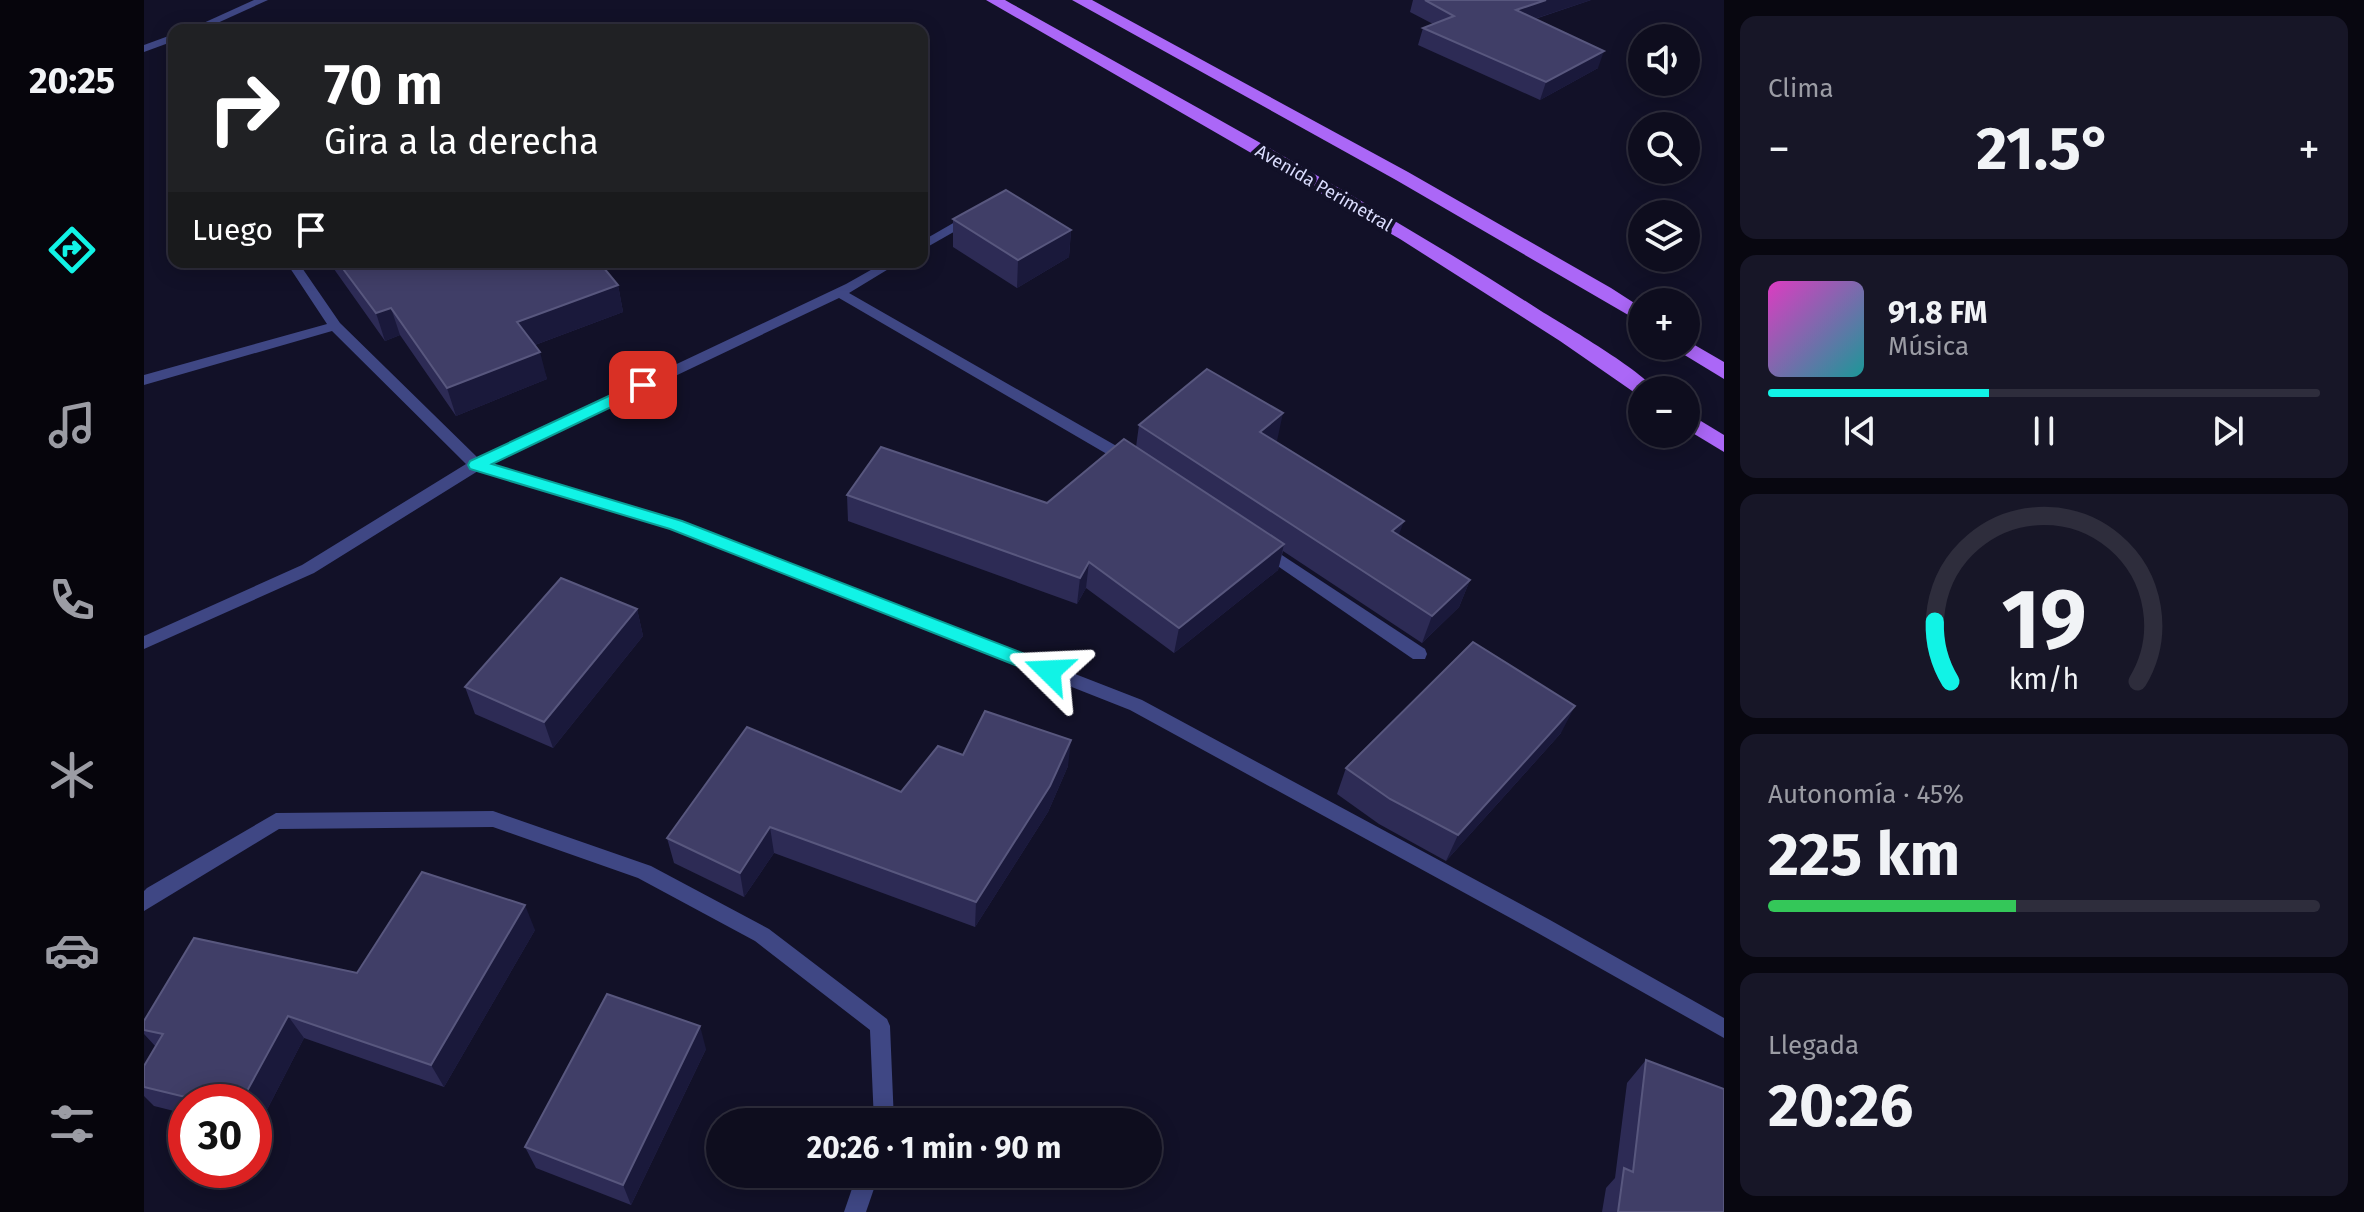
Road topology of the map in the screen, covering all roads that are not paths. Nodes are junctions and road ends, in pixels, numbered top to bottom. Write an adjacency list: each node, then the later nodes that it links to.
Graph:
1 (263, 0): 4 (street)
2 (994, 0): 16 (main road, Avenida Perimetral)
3 (1080, 0): 12 (main road)
4 (207, 24)
5 (168, 39): 6 (street)
6 (144, 49)
7 (985, 209): 8 (street)
8 (928, 242)
9 (296, 268): 13 (street)
10 (883, 268): 11 (street)
11 (838, 292): 20 (street); 21 (street)
12 (1628, 308)
13 (335, 326): 17 (street); 20 (street)
14 (1700, 356): 15 (main road)
15 (1724, 372)
16 (1628, 378)
17 (144, 380)
18 (1700, 429): 19 (main road)
19 (1724, 445)
20 (476, 465): 23 (street); 26 (street)
21 (1140, 466)
22 (1255, 543): 24 (street)
23 (144, 643)
24 (1419, 654)
25 (144, 903): 27 (street)
26 (1724, 1029)
27 (883, 1108)
28 (863, 1188): 29 (street)
29 (855, 1212)

